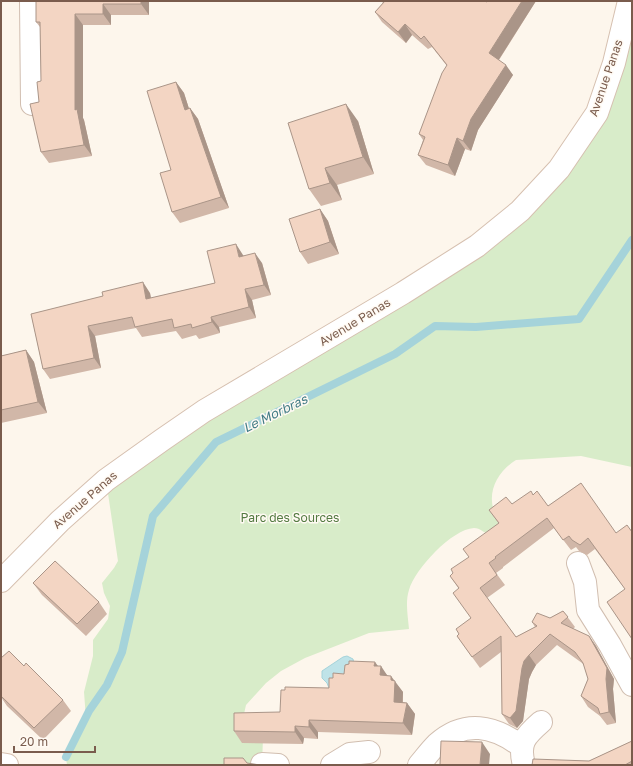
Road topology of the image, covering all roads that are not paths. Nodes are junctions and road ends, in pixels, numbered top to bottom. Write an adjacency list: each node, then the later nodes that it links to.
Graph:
1 (31, 1): 3 (street)
2 (630, 1): 5 (street, Avenue Panas)
3 (32, 104)
4 (578, 563): 6 (street)
5 (1, 581)
6 (632, 685)
7 (541, 722): 9 (street)
8 (369, 752): 12 (street)
9 (522, 756): 13 (street)
10 (1, 764): 11 (street)
11 (7, 765)
12 (332, 765)
13 (419, 765)

